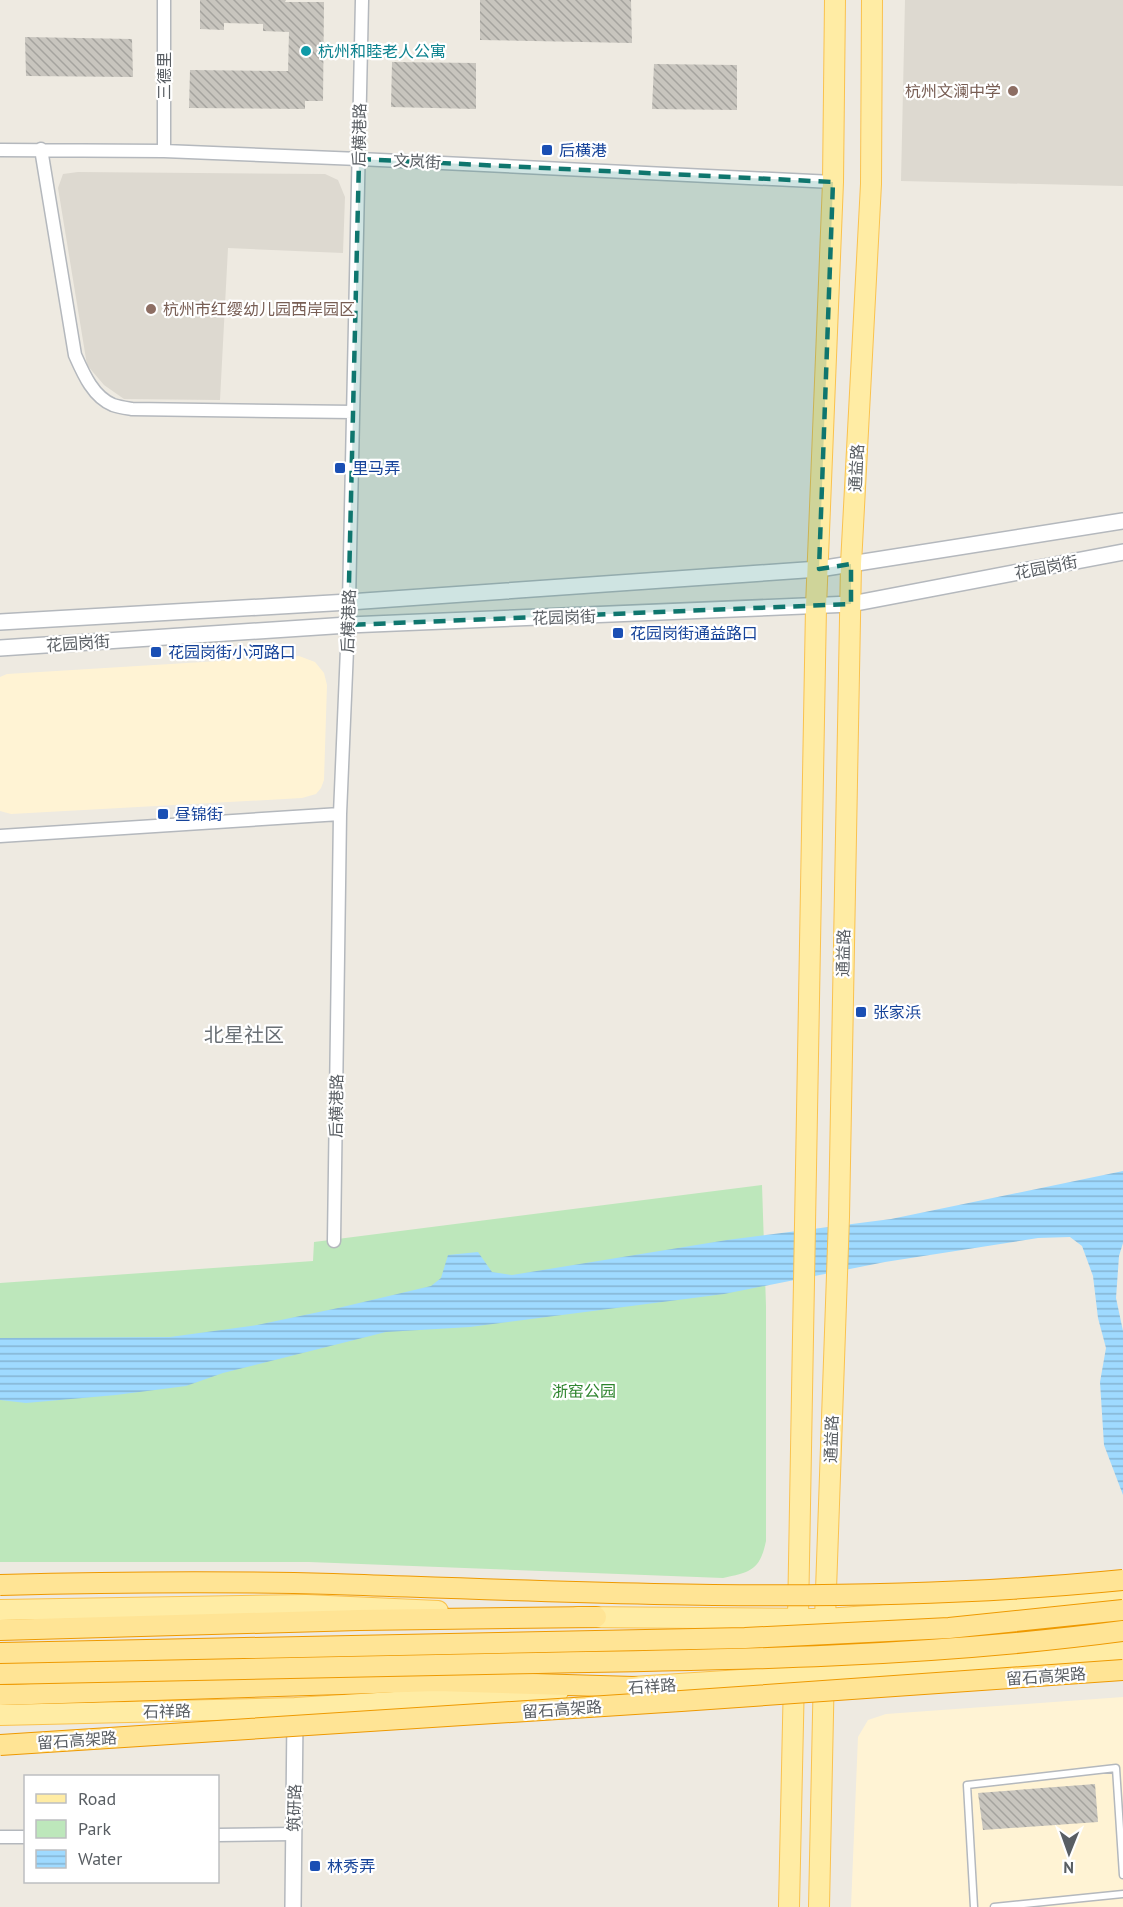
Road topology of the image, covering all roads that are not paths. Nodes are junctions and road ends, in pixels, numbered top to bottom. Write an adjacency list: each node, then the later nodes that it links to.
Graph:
1 (164, 0): 7 (street, 三德里)
2 (362, 0): 8 (street, 后横港路)
3 (835, 0): 9 (main road, 通益路)
4 (873, 0): 13 (main road, 通益路)
5 (0, 150): 6 (street, 文岚街)
6 (41, 150): 7 (street, 文岚街); 10 (street)
7 (164, 151): 8 (street, 文岚街)
8 (359, 159): 9 (street, 文岚街); 10 (street, 后横港路)
9 (833, 182): 14 (main road, 通益路)
10 (353, 412): 15 (street, 后横港路)
11 (1123, 521): 13 (street, 花园岗街)
12 (1123, 552): 16 (street, 花园岗街)
13 (851, 564): 14 (street, 花园岗街); 16 (main road, 通益路)
14 (819, 569): 15 (street, 花园岗街); 17 (main road, 通益路)
15 (349, 602): 18 (street, 花园岗街); 19 (street, 后横港路)
16 (851, 604): 17 (street, 花园岗街); 31 (main road, 通益路)
17 (816, 607): 19 (street, 花园岗街); 30 (main road, 通益路)
18 (0, 622)
19 (348, 625): 20 (street, 花园岗街); 21 (street, 后横港路)
20 (0, 648)
21 (340, 814): 22 (street); 23 (street, 后横港路)
22 (0, 836)
23 (334, 1241)
24 (1123, 1580): 25 (highway, bridge)
25 (0, 1584)
26 (1123, 1595): 31 (main road)
27 (0, 1610): 29 (main road)
28 (1123, 1610): 35 (highway, bridge)
29 (596, 1617): 30 (main road); 32 (highway)
30 (798, 1618): 31 (main road); 39 (main road, 通益路)
31 (825, 1619): 38 (main road, 通益路)
32 (0, 1630)
33 (1123, 1631): 37 (highway, 留石高架路, bridge)
34 (1123, 1651): 38 (main road, 石祥路)
35 (0, 1653)
36 (1123, 1670): 44 (highway, 留石高架路, bridge)
37 (0, 1674)
38 (823, 1675): 39 (main road, 石祥路); 53 (main road, 通益路)
39 (794, 1677): 40 (main road, 石祥路); 52 (main road, 通益路)
40 (634, 1687): 41 (highway); 42 (main road, 石祥路)
41 (0, 1695)
42 (295, 1708): 43 (main road, 石祥路); 46 (street, 筑研路)
43 (0, 1715)
44 (0, 1745)
45 (219, 1834): 46 (street)
46 (293, 1834): 51 (street, 筑研路)
47 (0, 1837): 48 (street)
48 (24, 1837)
49 (1123, 1875): 54 (lane)
50 (1123, 1894): 55 (lane)
51 (292, 1907)
52 (789, 1907)
53 (819, 1907)
54 (974, 1907)
55 (994, 1907)

